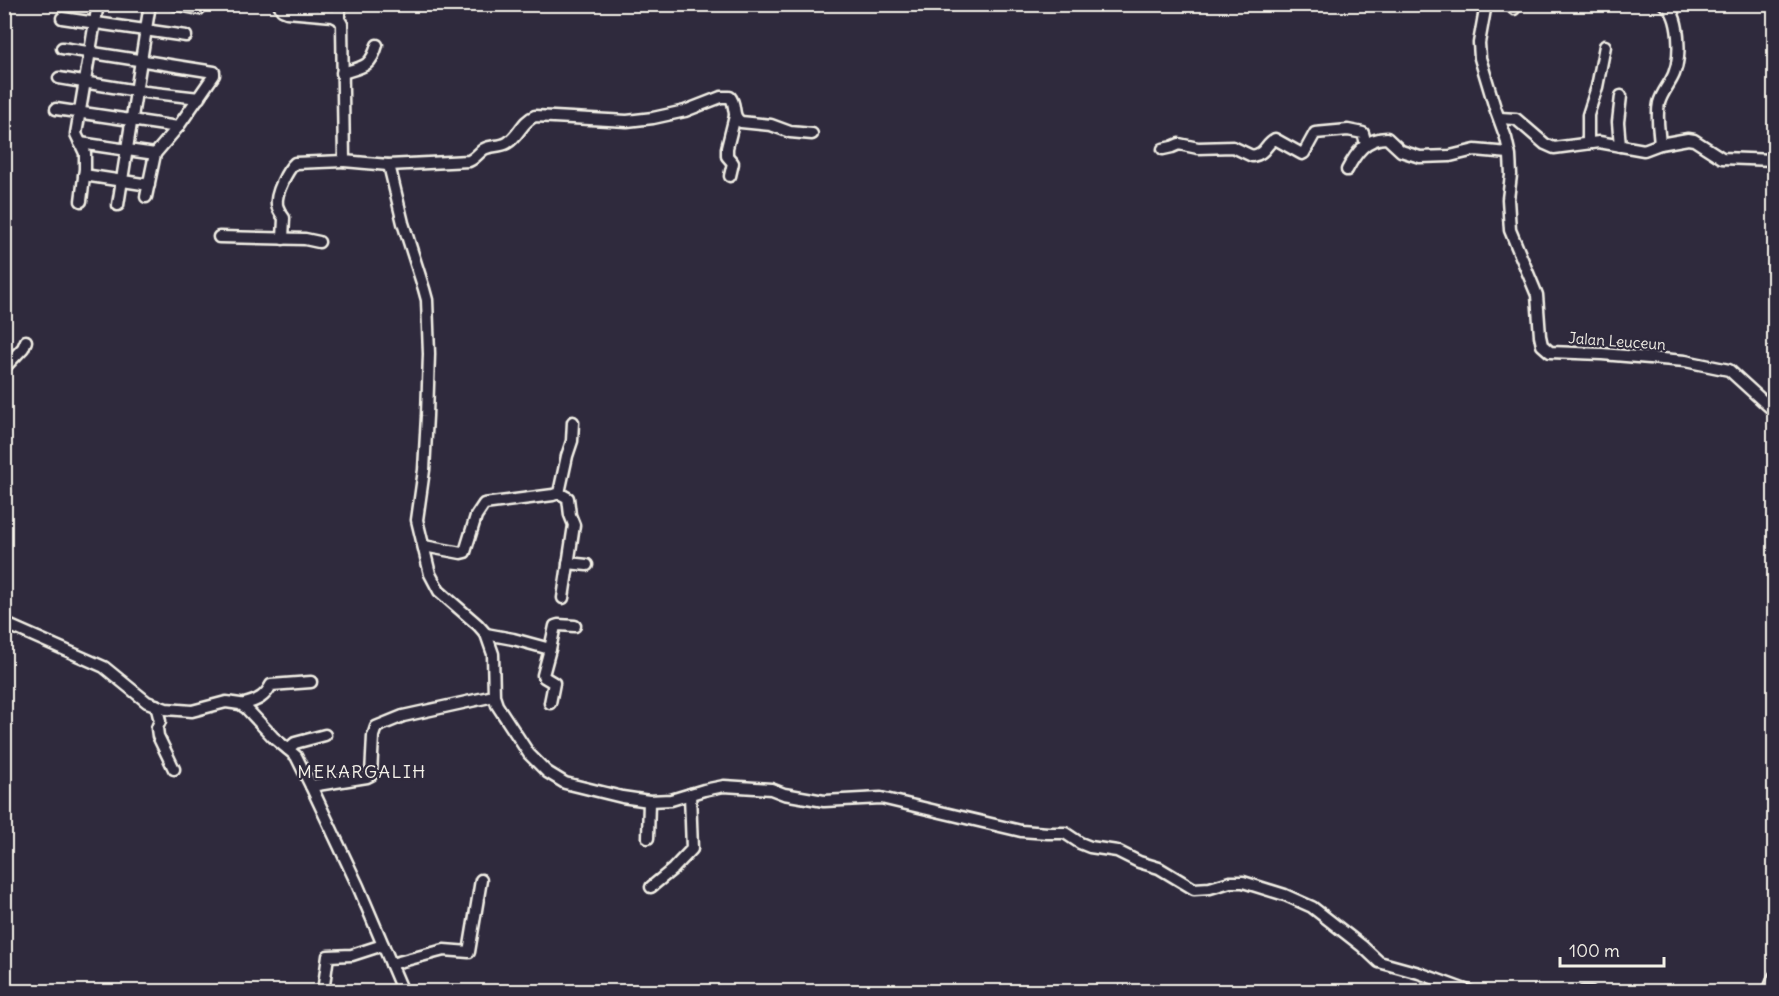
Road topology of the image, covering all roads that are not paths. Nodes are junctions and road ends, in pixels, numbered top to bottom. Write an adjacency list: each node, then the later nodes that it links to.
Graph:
1 (98, 4): 11 (street)
2 (150, 4): 12 (street)
3 (174, 4): 8 (street)
4 (279, 4): 10 (street)
5 (339, 4): 10 (street)
6 (1486, 4): 28 (street, Jalan Leuceun)
7 (1664, 4): 35 (street)
8 (200, 9)
9 (62, 18): 11 (street)
10 (339, 19): 19 (street)
11 (95, 22): 12 (street); 17 (street)
12 (146, 31): 13 (street); 18 (street)
13 (186, 36)
14 (377, 45): 19 (street)
15 (1605, 46): 33 (street)
16 (62, 48): 17 (street)
17 (90, 52): 18 (street); 21 (street)
18 (141, 61): 22 (street); 24 (street)
19 (342, 73): 42 (street)
20 (59, 78): 21 (street)
21 (86, 83): 22 (street); 26 (street)
22 (137, 91): 24 (street); 29 (street)
23 (1621, 96): 36 (street)
24 (199, 99): 30 (street)
25 (56, 109): 26 (street)
26 (78, 113): 29 (street); 32 (street)
27 (735, 116): 31 (street); 43 (street); 46 (street)
28 (1500, 118): 33 (street); 39 (street, Jalan Leuceun)
29 (132, 120): 30 (street); 38 (street)
30 (178, 127): 40 (street)
31 (812, 134)
32 (80, 143): 38 (street); 45 (street)
33 (1588, 143): 36 (street)
34 (1366, 144): 37 (street); 39 (street); 44 (street)
35 (1660, 144): 36 (street); 41 (street)
36 (1620, 146)
37 (1163, 148)
38 (127, 149): 40 (street); 47 (street)
39 (1509, 153): 57 (street, Jalan Leuceun)
40 (154, 154): 48 (street)
41 (1774, 160)
42 (344, 161): 43 (street); 53 (street)
43 (388, 165): 60 (street)
44 (1347, 170)
45 (84, 175): 47 (street); 50 (street)
46 (730, 176)
47 (122, 181): 48 (street); 51 (street)
48 (149, 185): 49 (street)
49 (146, 197)
50 (81, 201)
51 (118, 205)
52 (219, 237): 53 (street)
53 (283, 238): 54 (street)
54 (319, 242)
55 (26, 341): 56 (street)
56 (4, 368)
57 (1774, 411)
58 (573, 422): 59 (street)
59 (559, 493): 60 (street); 61 (street)
60 (424, 546): 66 (street)
61 (568, 563): 62 (street); 63 (street)
62 (588, 565)
63 (563, 598)
64 (4, 623): 72 (street)
65 (575, 626): 67 (street)
66 (486, 634): 67 (street); 69 (street)
67 (550, 649): 70 (street)
68 (311, 682): 71 (street)
69 (494, 696): 76 (street); 78 (street)
70 (550, 703)
71 (244, 704)
72 (156, 705): 74 (street); 75 (street)
73 (325, 735): 74 (street)
74 (288, 748): 76 (street)
75 (174, 769)
76 (311, 786): 82 (street)
77 (690, 794): 78 (street); 81 (street); 87 (street)
78 (649, 801): 79 (street)
79 (648, 838)
80 (481, 880): 83 (street)
81 (651, 887)
82 (383, 945): 83 (street); 85 (street)
83 (391, 964): 86 (street)
84 (1774, 977): 90 (street)
85 (323, 992)
86 (403, 992)
87 (1470, 992)
88 (1582, 992): 89 (street)
89 (1591, 992)
90 (1768, 992)

